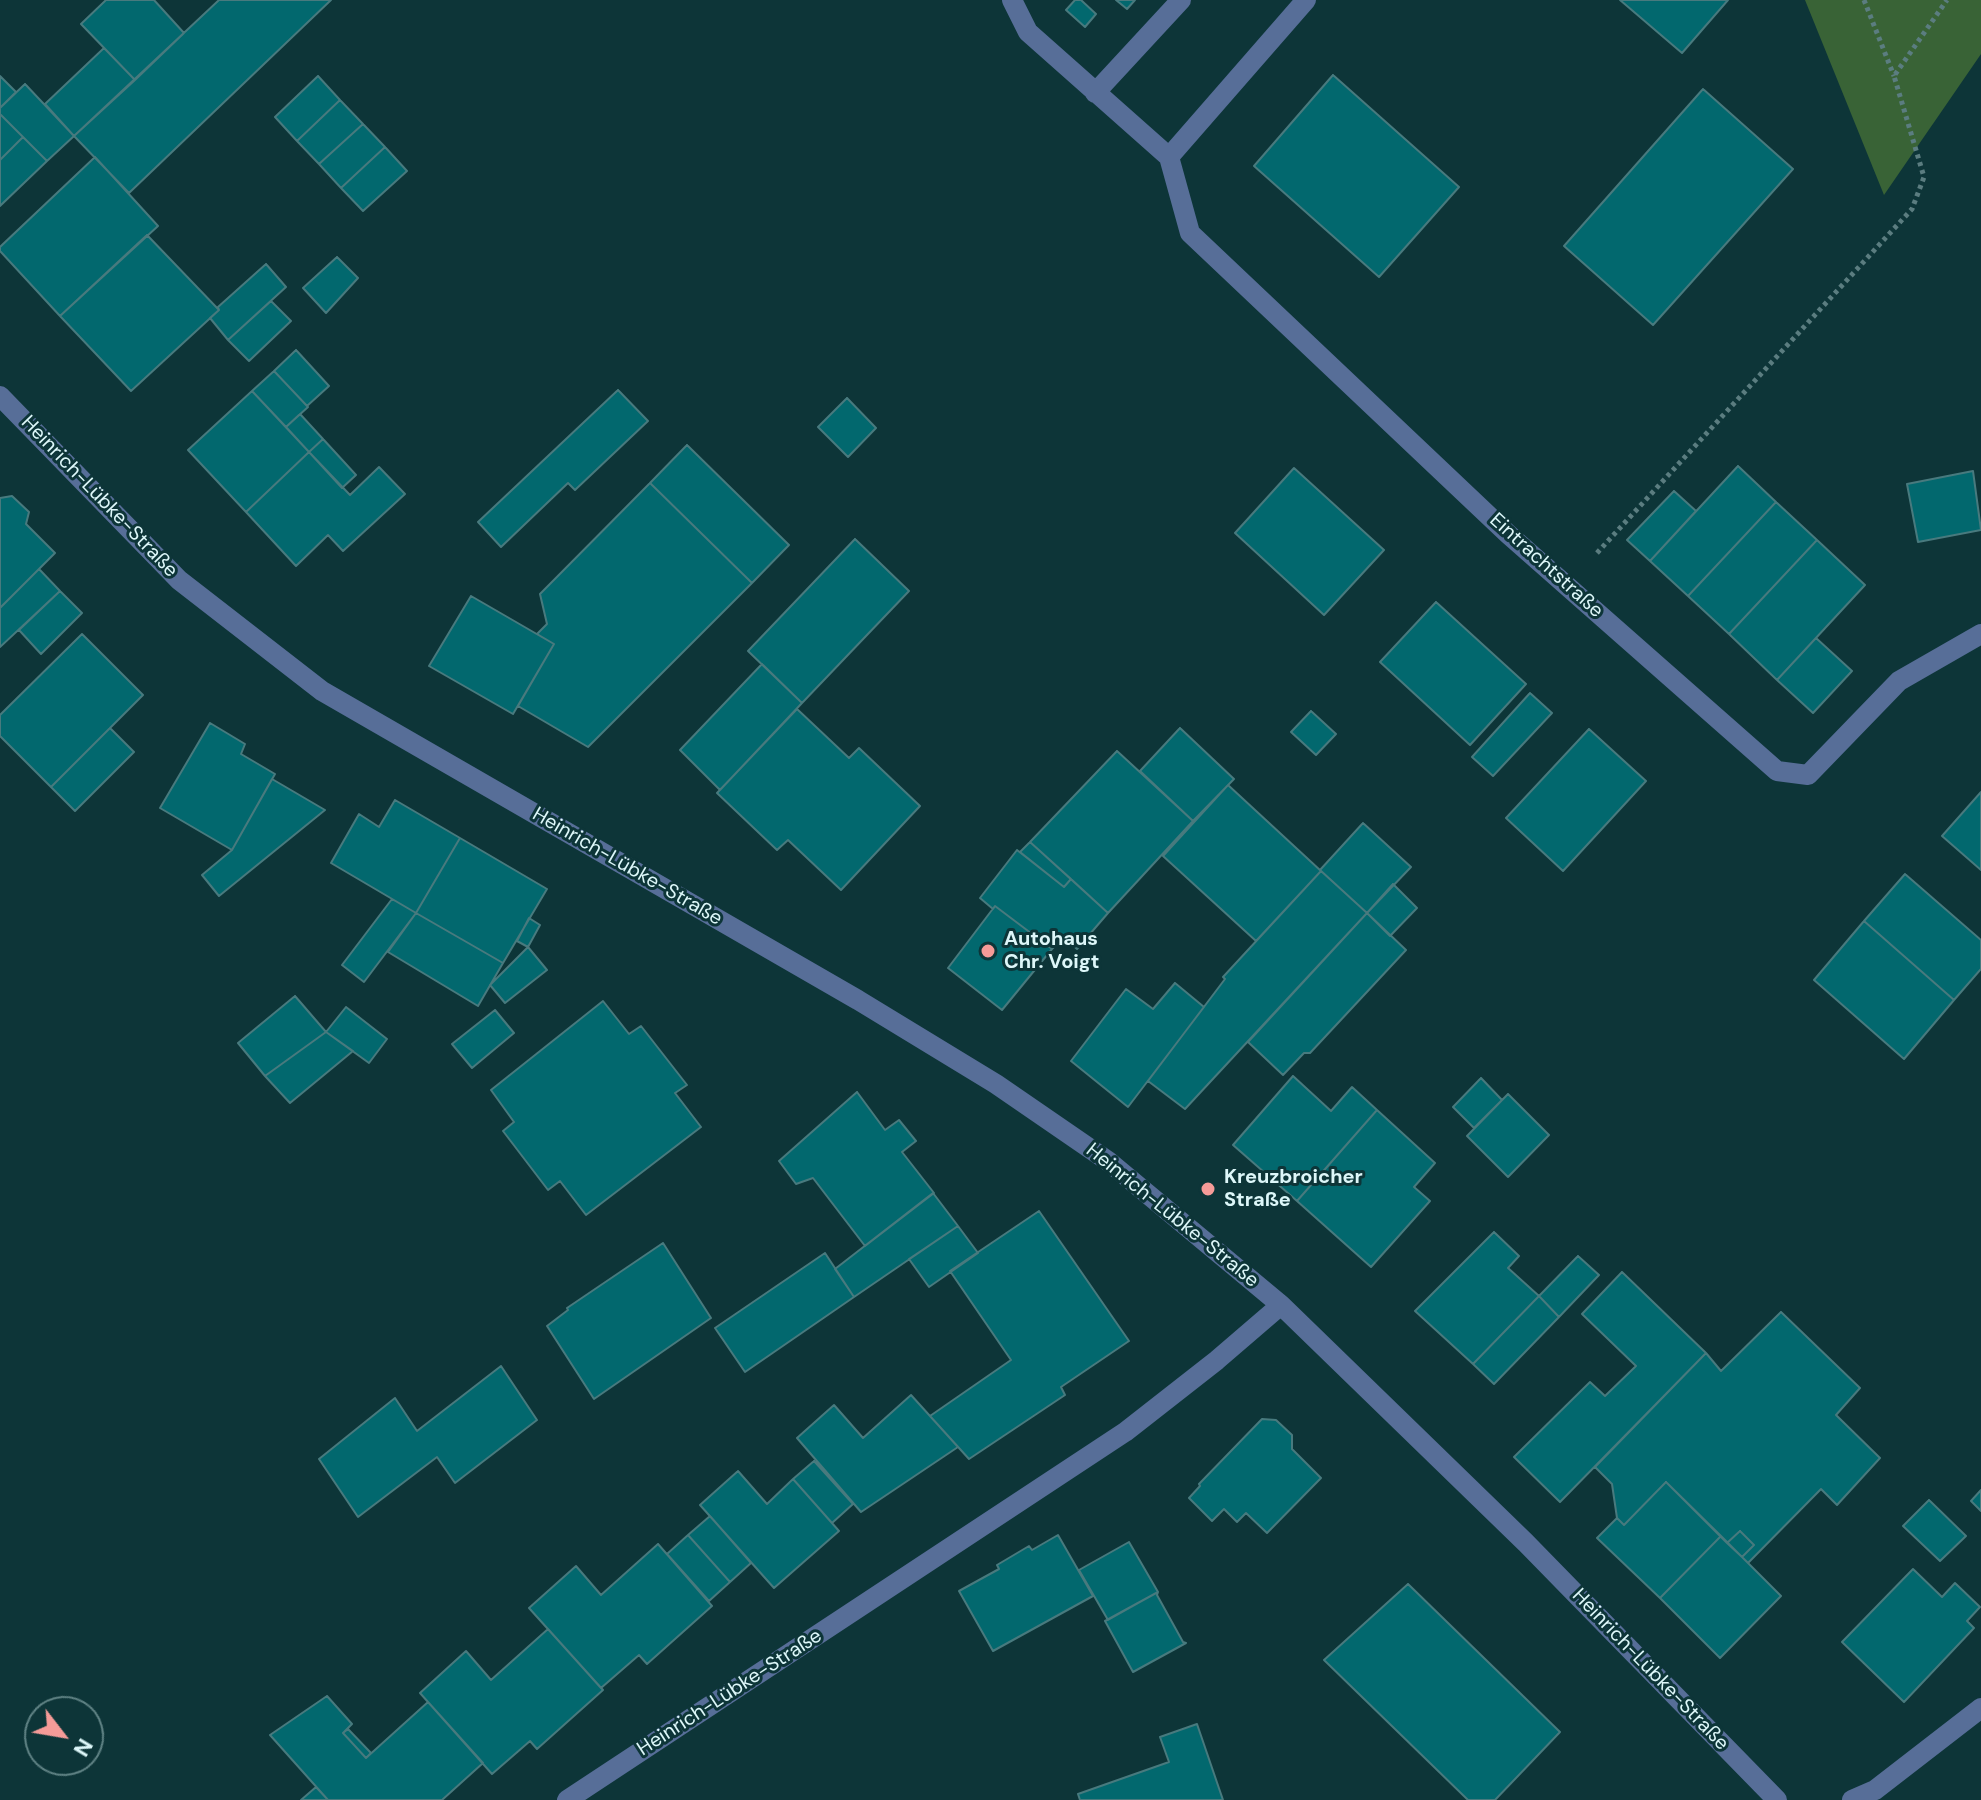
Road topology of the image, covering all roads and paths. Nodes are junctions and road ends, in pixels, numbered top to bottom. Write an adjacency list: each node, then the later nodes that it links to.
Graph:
1 (1012, 0): 7 (street)
2 (1181, 0): 7 (street)
3 (1306, 0): 8 (street)
4 (1864, 0): 6 (path)
5 (1947, 0): 6 (path)
6 (1894, 76): 10 (path)
7 (1095, 93): 8 (street)
8 (1169, 157): 10 (street, Eintrachtstraße)
9 (0, 396): 12 (street, Heinrich-Lübke-Straße)
10 (1568, 585): 11 (street, Eintrachtstraße)
11 (1981, 634)
12 (1281, 1305): 14 (street, Heinrich-Lübke-Straße); 15 (street, Heinrich-Lübke-Straße)
13 (1981, 1708): 16 (street)
14 (567, 1800)
15 (1777, 1800)
16 (1852, 1800)

